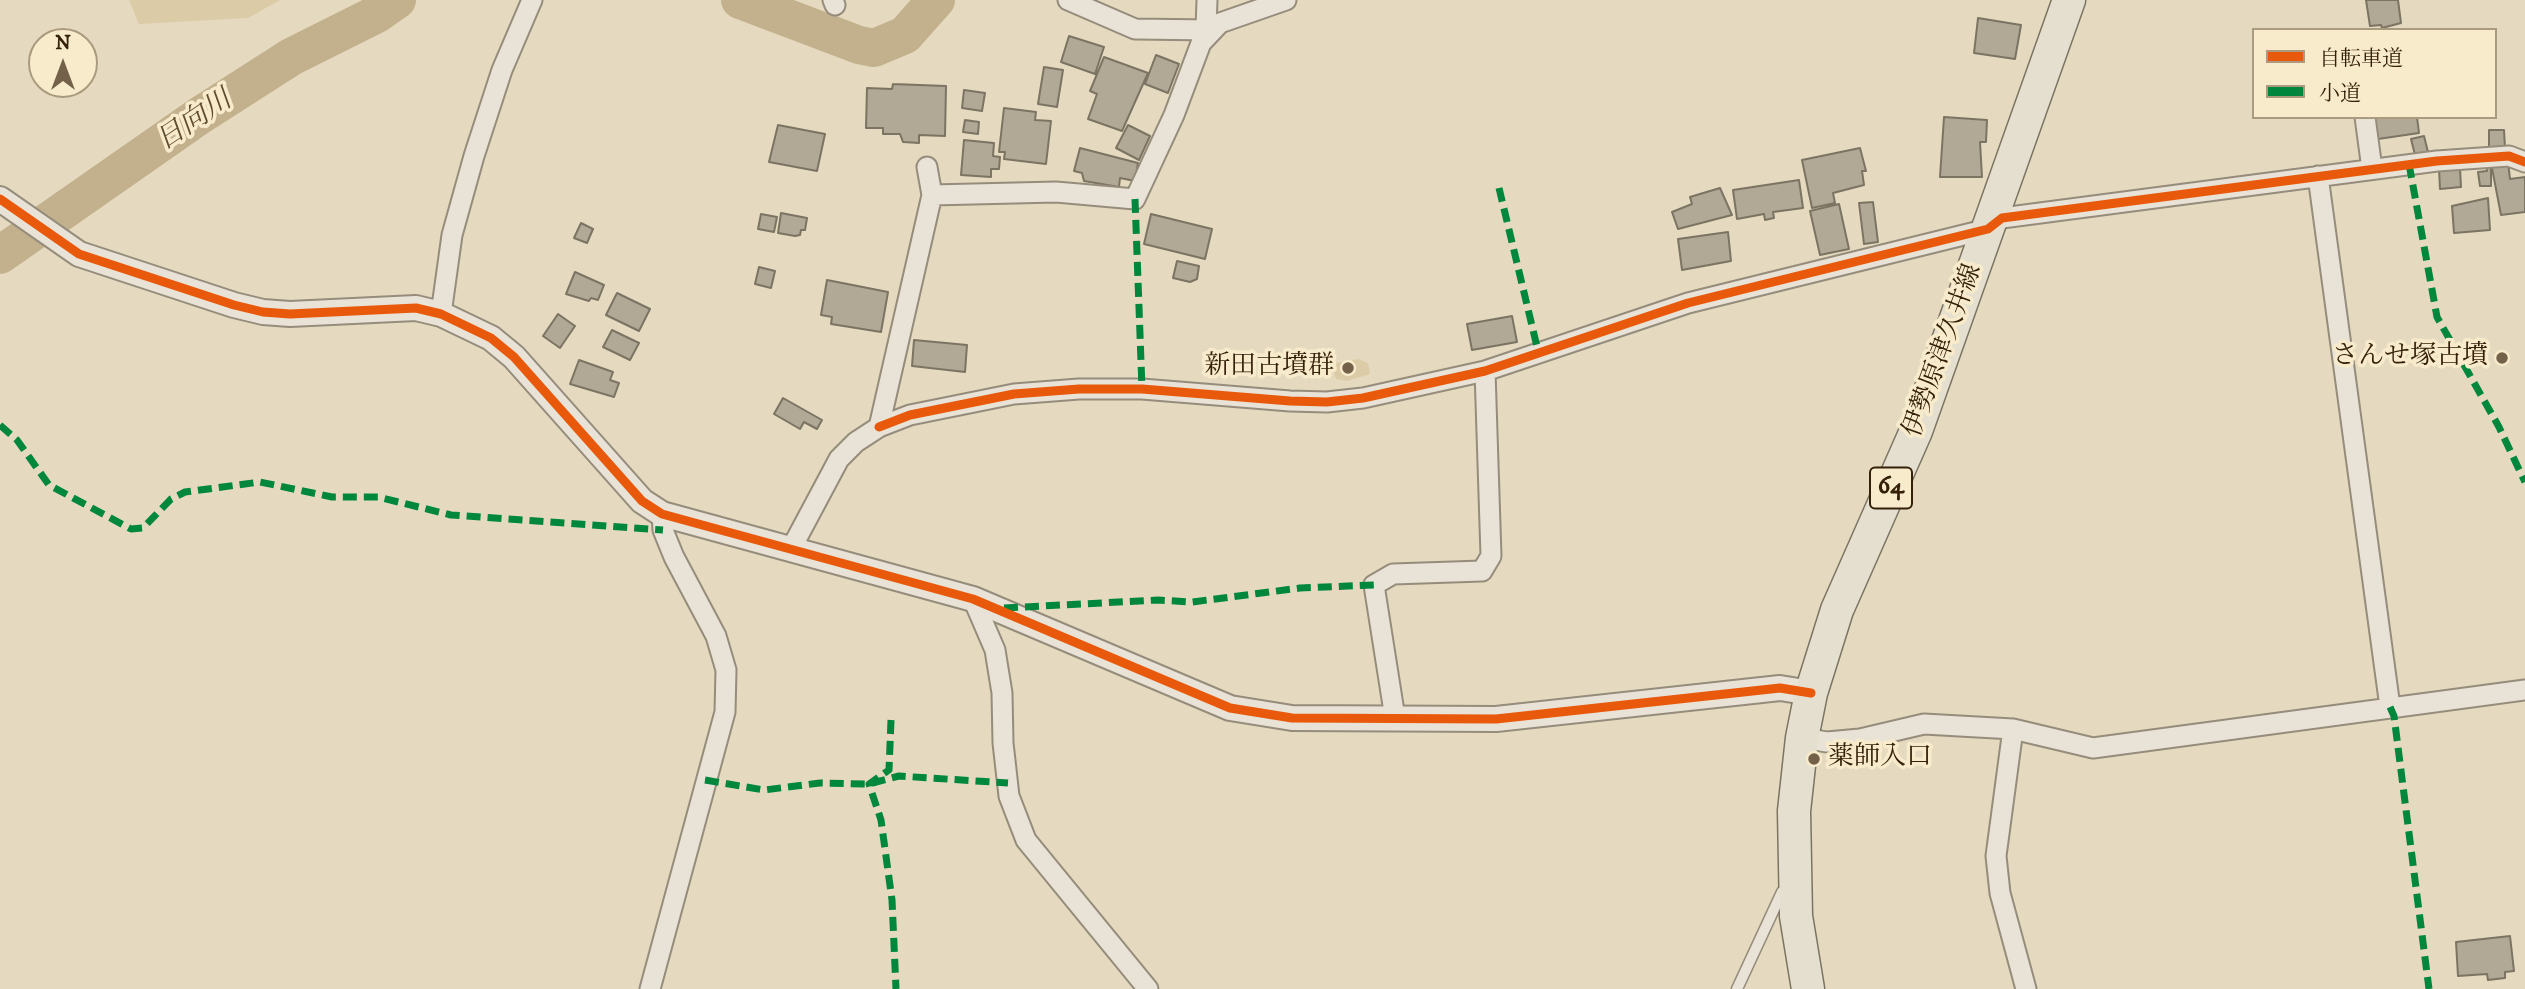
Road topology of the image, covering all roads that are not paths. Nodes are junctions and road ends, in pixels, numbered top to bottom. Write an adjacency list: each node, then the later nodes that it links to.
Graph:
1 (532, 0): 15 (street)
2 (1068, 0): 6 (street)
3 (1208, 0): 6 (street)
4 (1286, 0): 6 (street)
5 (2069, 0): 14 (main road, 伊勢原津久井線 / 64)
6 (1209, 29): 12 (street)
7 (2365, 119): 10 (street)
8 (2525, 162): 10 (street)
9 (928, 167): 12 (street)
10 (2372, 169): 11 (street)
11 (2318, 176): 14 (street); 23 (street)
12 (932, 195): 17 (street)
13 (7, 204): 15 (street)
14 (1988, 229): 16 (street); 22 (main road, 伊勢原津久井線 / 64)
15 (441, 314): 18 (street)
16 (1485, 371): 17 (street); 24 (street)
17 (879, 427): 19 (street)
18 (662, 514): 19 (street); 28 (street)
19 (790, 549): 20 (street)
20 (973, 599): 24 (street); 29 (street)
21 (2525, 690): 23 (street)
22 (1811, 693): 24 (street); 26 (main road, 伊勢原津久井線 / 64)
23 (2390, 707): 25 (street)
24 (1395, 718)
25 (2013, 729): 26 (street); 32 (street)
26 (1802, 738): 27 (main road, 伊勢原津久井線 / 64)
27 (1794, 888): 30 (lane); 31 (main road, 伊勢原津久井線 / 64)
28 (650, 989)
29 (1148, 989)
30 (1737, 989)
31 (1808, 989)
32 (2026, 989)

